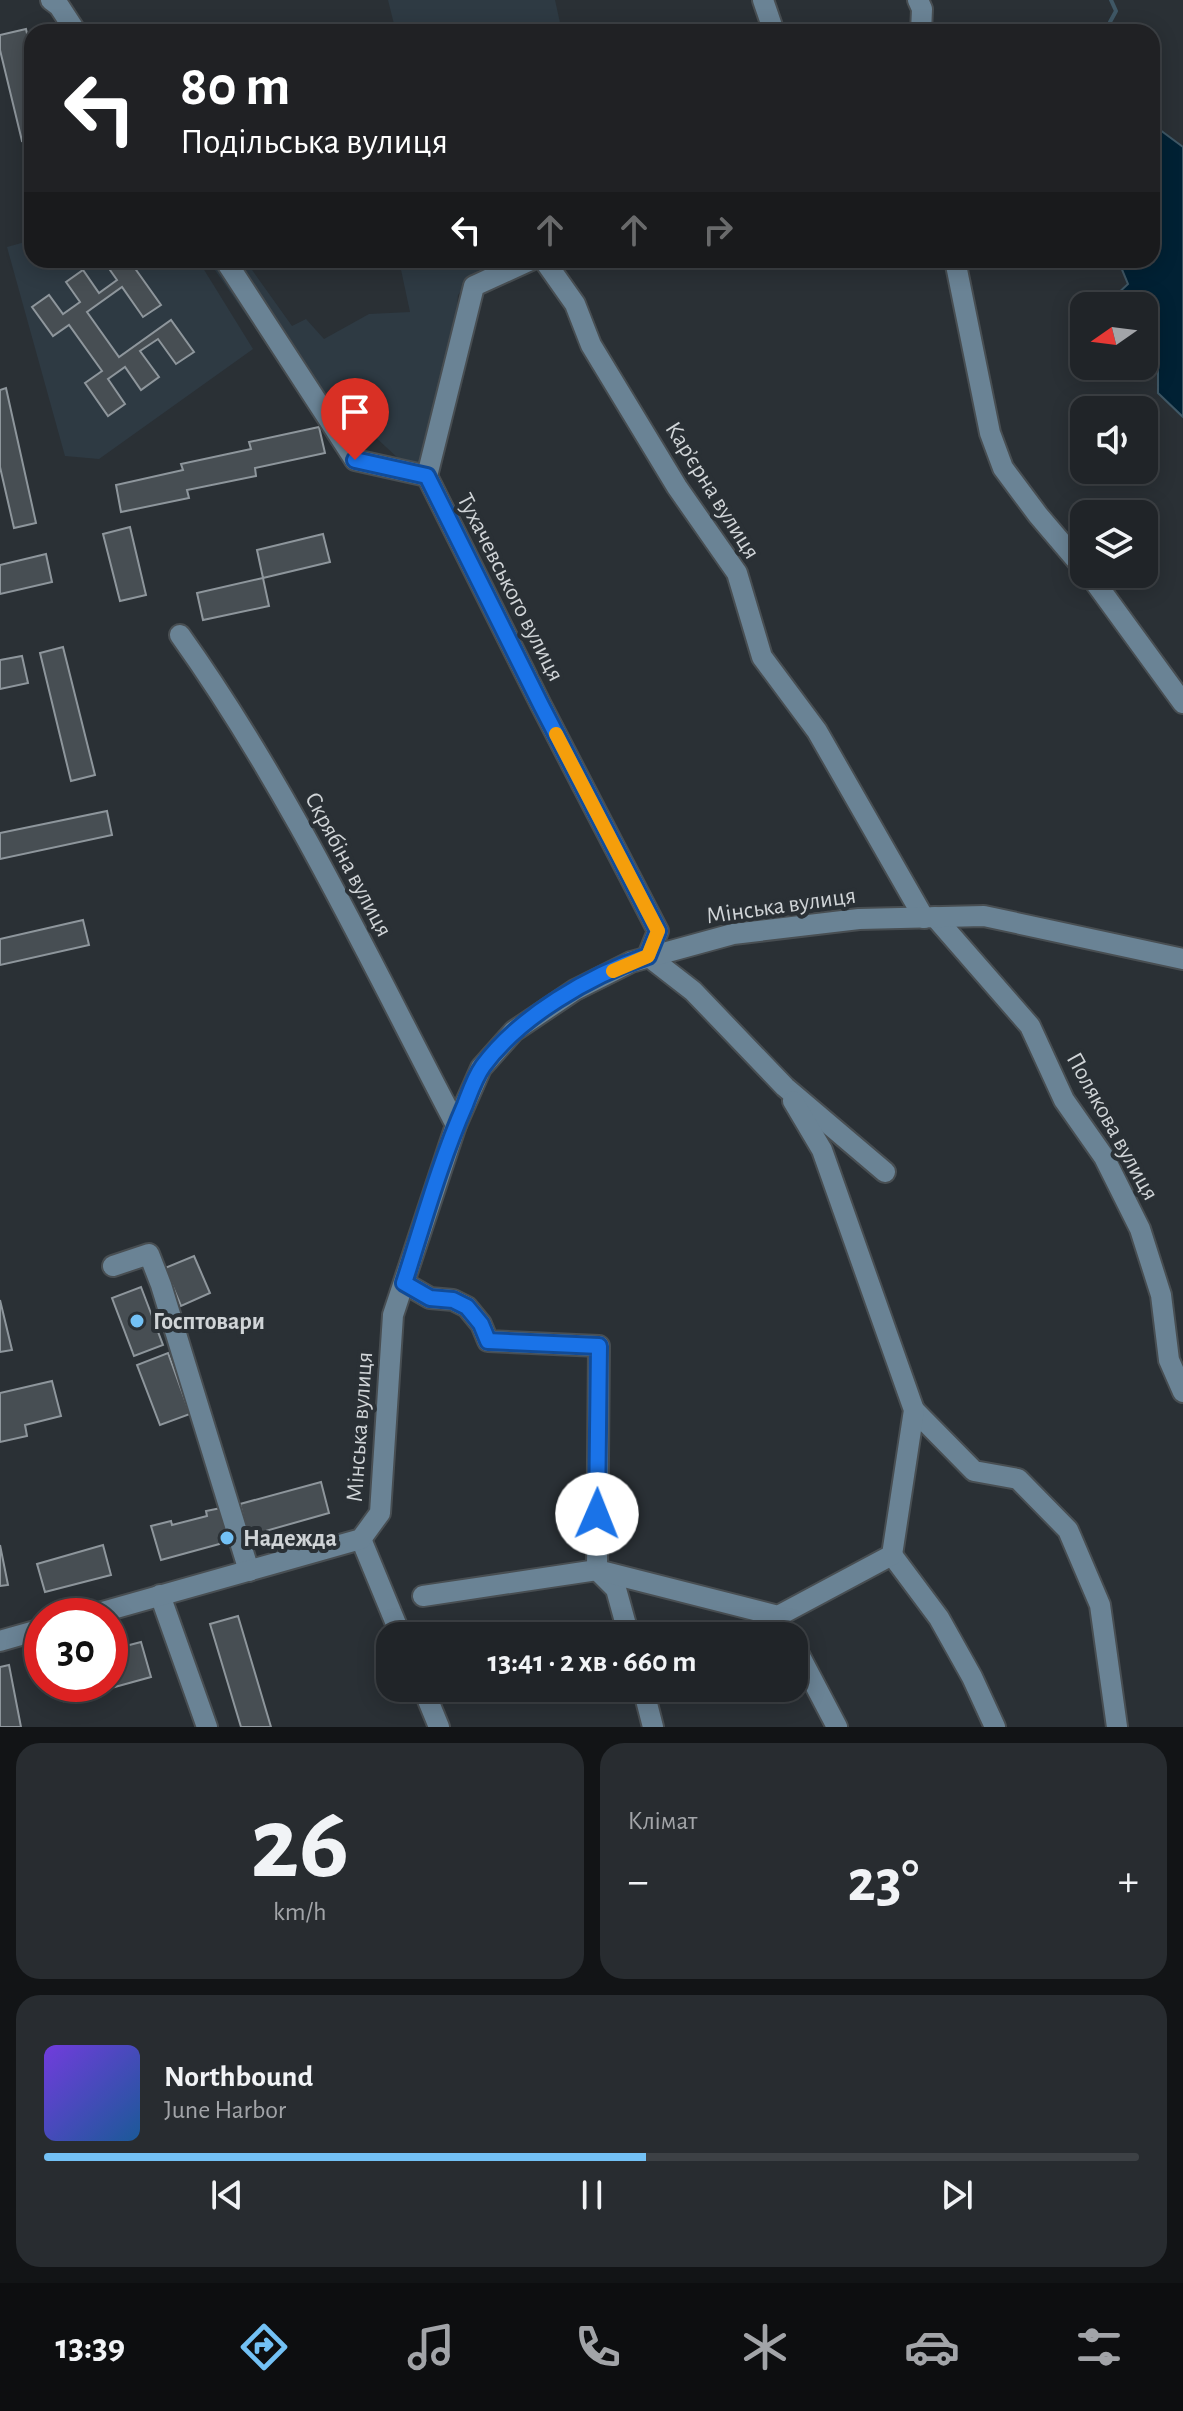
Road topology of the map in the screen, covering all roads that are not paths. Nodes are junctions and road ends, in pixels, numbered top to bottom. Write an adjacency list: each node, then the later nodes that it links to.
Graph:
1 (51, 0): 4 (street)
2 (763, 0): 5 (street)
3 (918, 0): 6 (street)
4 (71, 24)
5 (771, 24)
6 (921, 24)
7 (230, 268): 11 (street, Тухачевського вулиця)
8 (513, 268): 11 (street)
9 (550, 268): 16 (street, Кар’єрна вулиця)
10 (957, 268): 12 (street)
11 (427, 476): 17 (street, Тухачевського вулиця)
12 (1070, 553)
13 (1099, 588): 15 (street)
14 (180, 635): 20 (street, Скрябіна вулиця)
15 (1183, 703)
16 (929, 918): 17 (street, Мінська вулиця); 18 (street, Мінська вулиця); 24 (street, Полякова вулиця)
17 (648, 956): 19 (street); 20 (street, Мінська вулиця)
18 (1183, 959)
19 (785, 1087): 21 (street); 25 (street)
20 (456, 1125): 23 (street, Мінська вулиця)
21 (885, 1172)
22 (113, 1266): 29 (street)
23 (404, 1283): 26 (street, Мінська вулиця); 28 (street)
24 (1183, 1392)
25 (914, 1410): 27 (street); 47 (street)
26 (361, 1539): 29 (street); 34 (street)
27 (892, 1555): 33 (street); 46 (street)
28 (597, 1570): 31 (street); 33 (street); 35 (street)
29 (249, 1571): 30 (street)
30 (160, 1595): 32 (street); 42 (street)
31 (423, 1596)
32 (128, 1604)
33 (778, 1616): 36 (street)
34 (395, 1622)
35 (625, 1622)
36 (781, 1622)
37 (24, 1634): 38 (street)
38 (0, 1641)
39 (808, 1672): 45 (street)
40 (429, 1702): 43 (street)
41 (647, 1702): 44 (street)
42 (207, 1727)
43 (439, 1727)
44 (653, 1727)
45 (837, 1727)
46 (995, 1727)
47 (1117, 1727)

